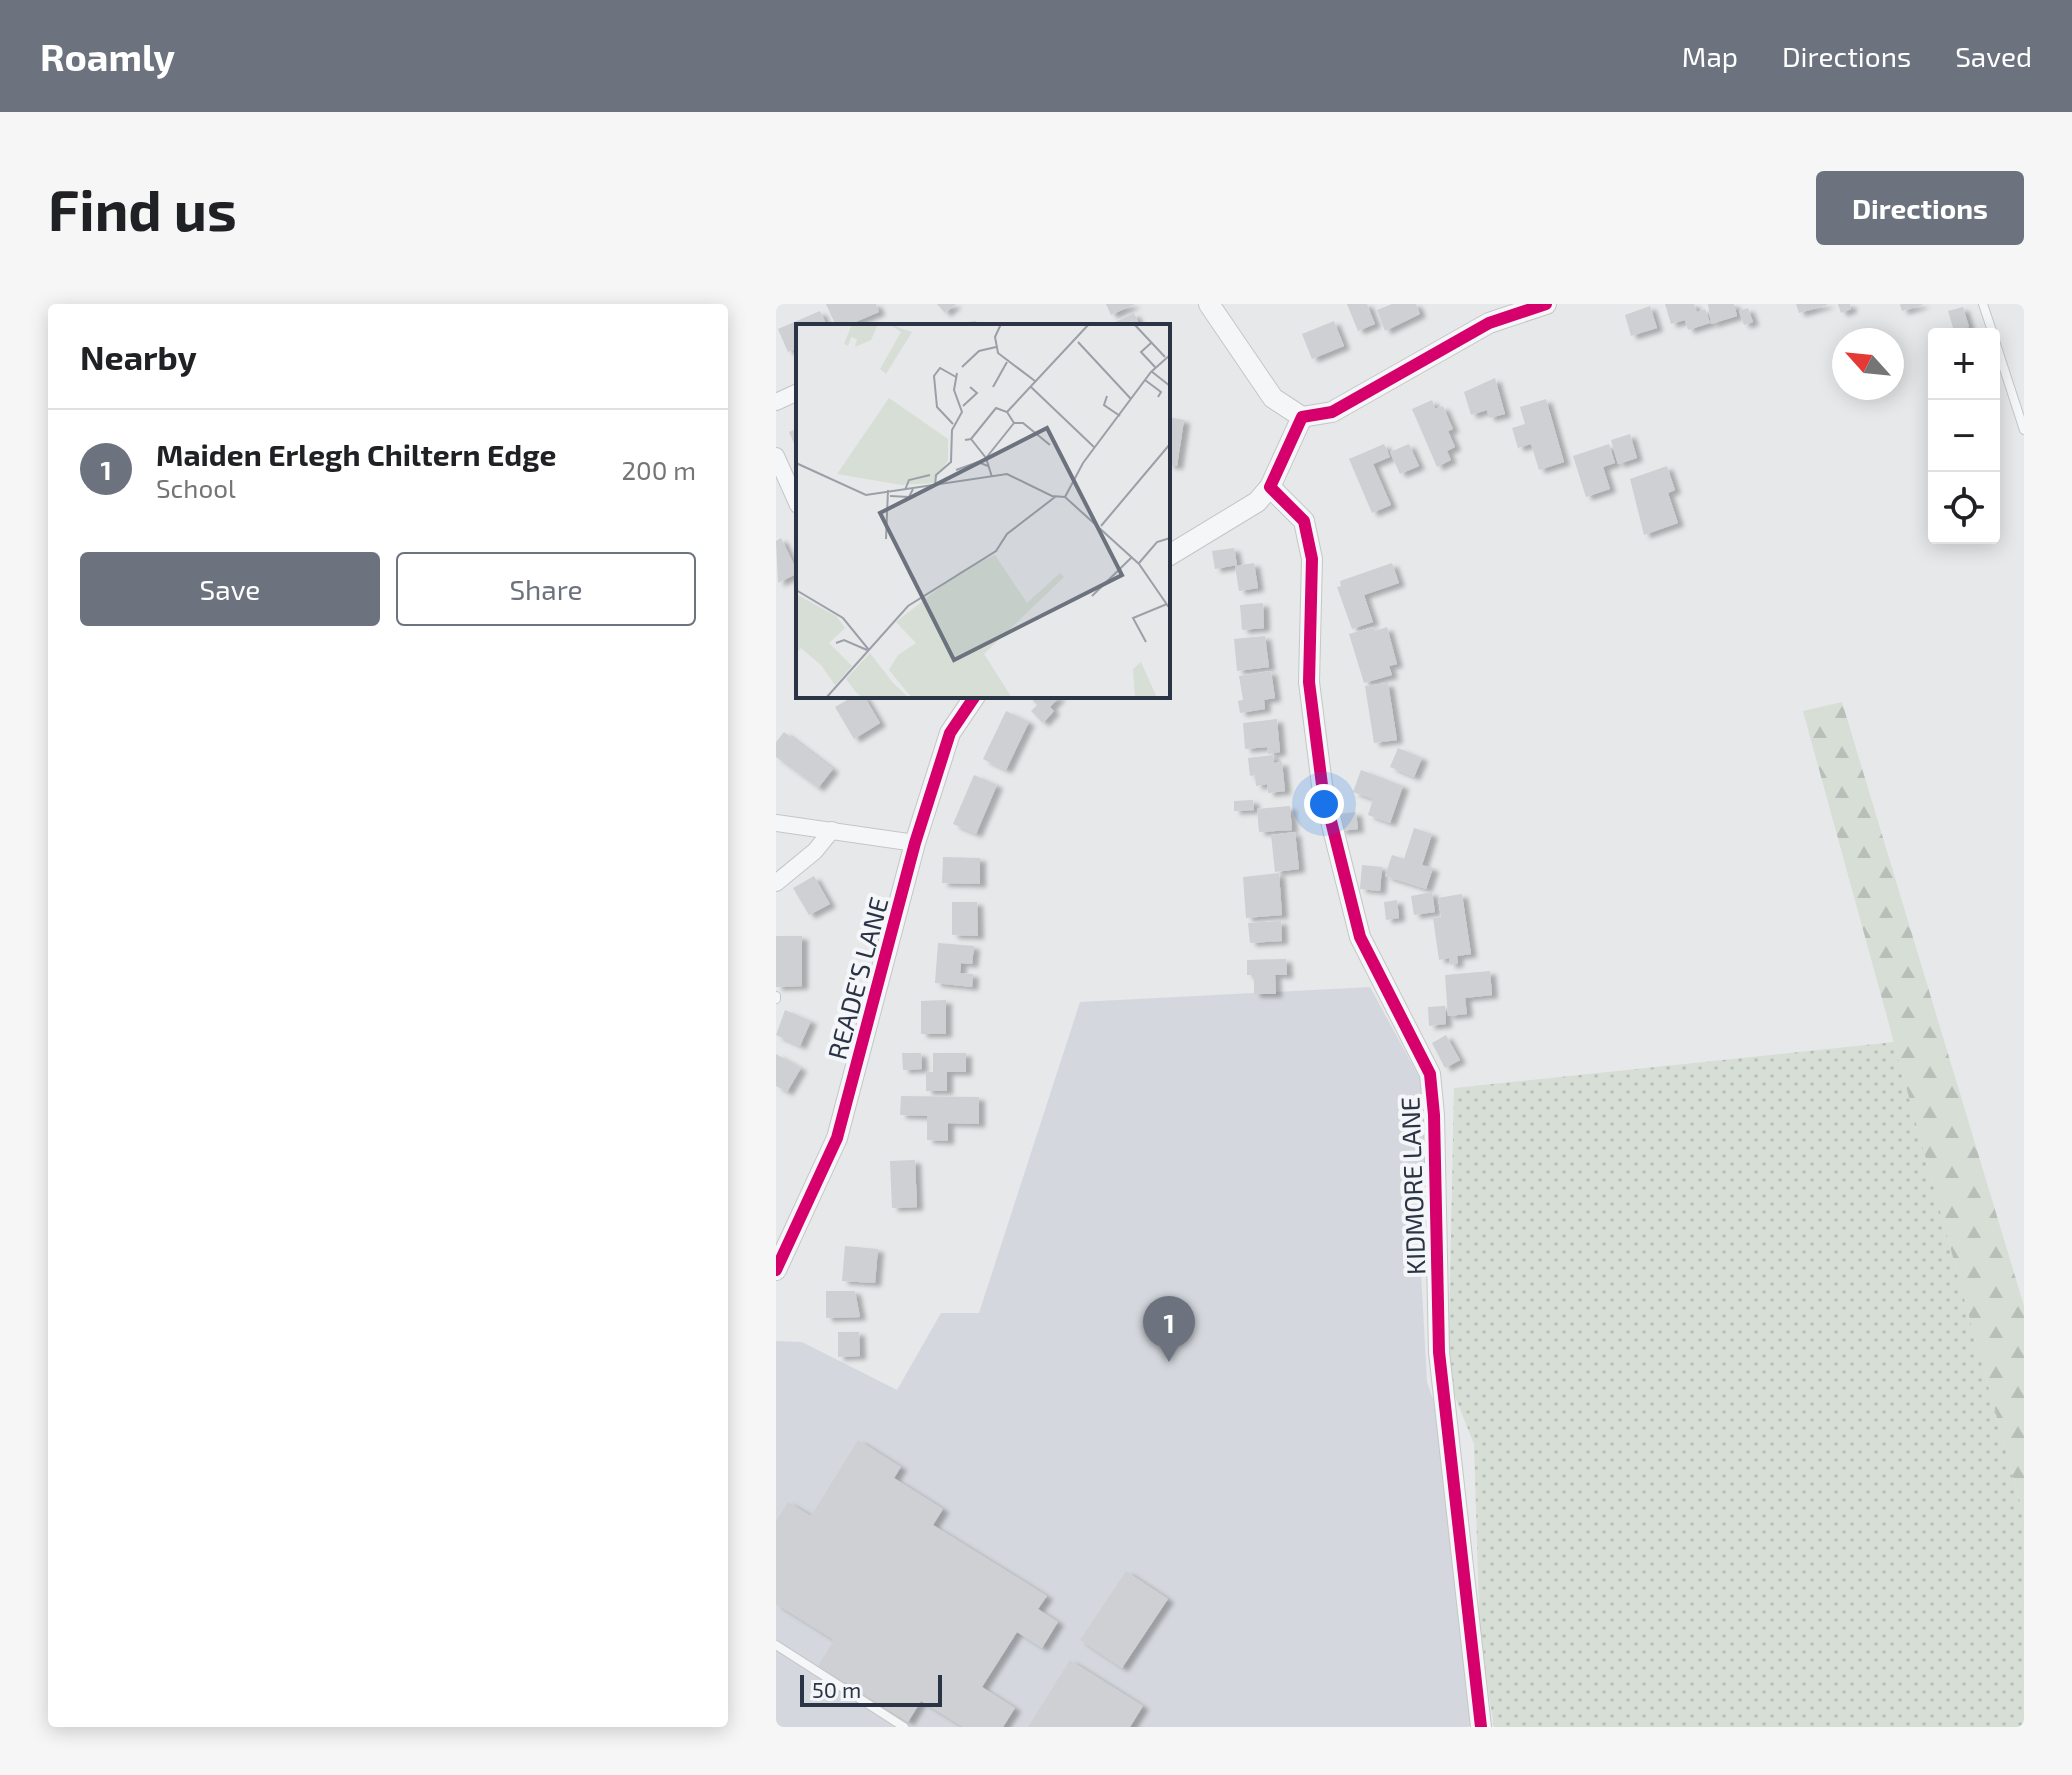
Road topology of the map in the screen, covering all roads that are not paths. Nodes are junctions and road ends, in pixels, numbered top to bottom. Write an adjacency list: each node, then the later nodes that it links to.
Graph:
1 (1209, 304): 8 (street)
2 (1546, 304): 8 (street)
3 (1983, 304): 4 (lane)
4 (1990, 328)
5 (2000, 357): 9 (lane)
6 (796, 393): 7 (street)
7 (776, 402)
8 (1302, 417): 11 (street)
9 (2024, 430)
10 (776, 456): 12 (street)
11 (1270, 487): 13 (street); 22 (street, KIDMORE LANE)
12 (796, 501)
13 (1170, 555)
14 (974, 698): 17 (street, READE'S LANE)
15 (776, 823): 16 (street)
16 (832, 830): 17 (street); 18 (street)
17 (915, 843): 19 (street, READE'S LANE)
18 (776, 883)
19 (777, 1264)
20 (776, 1645): 21 (lane)
21 (904, 1727)
22 (1481, 1727)

